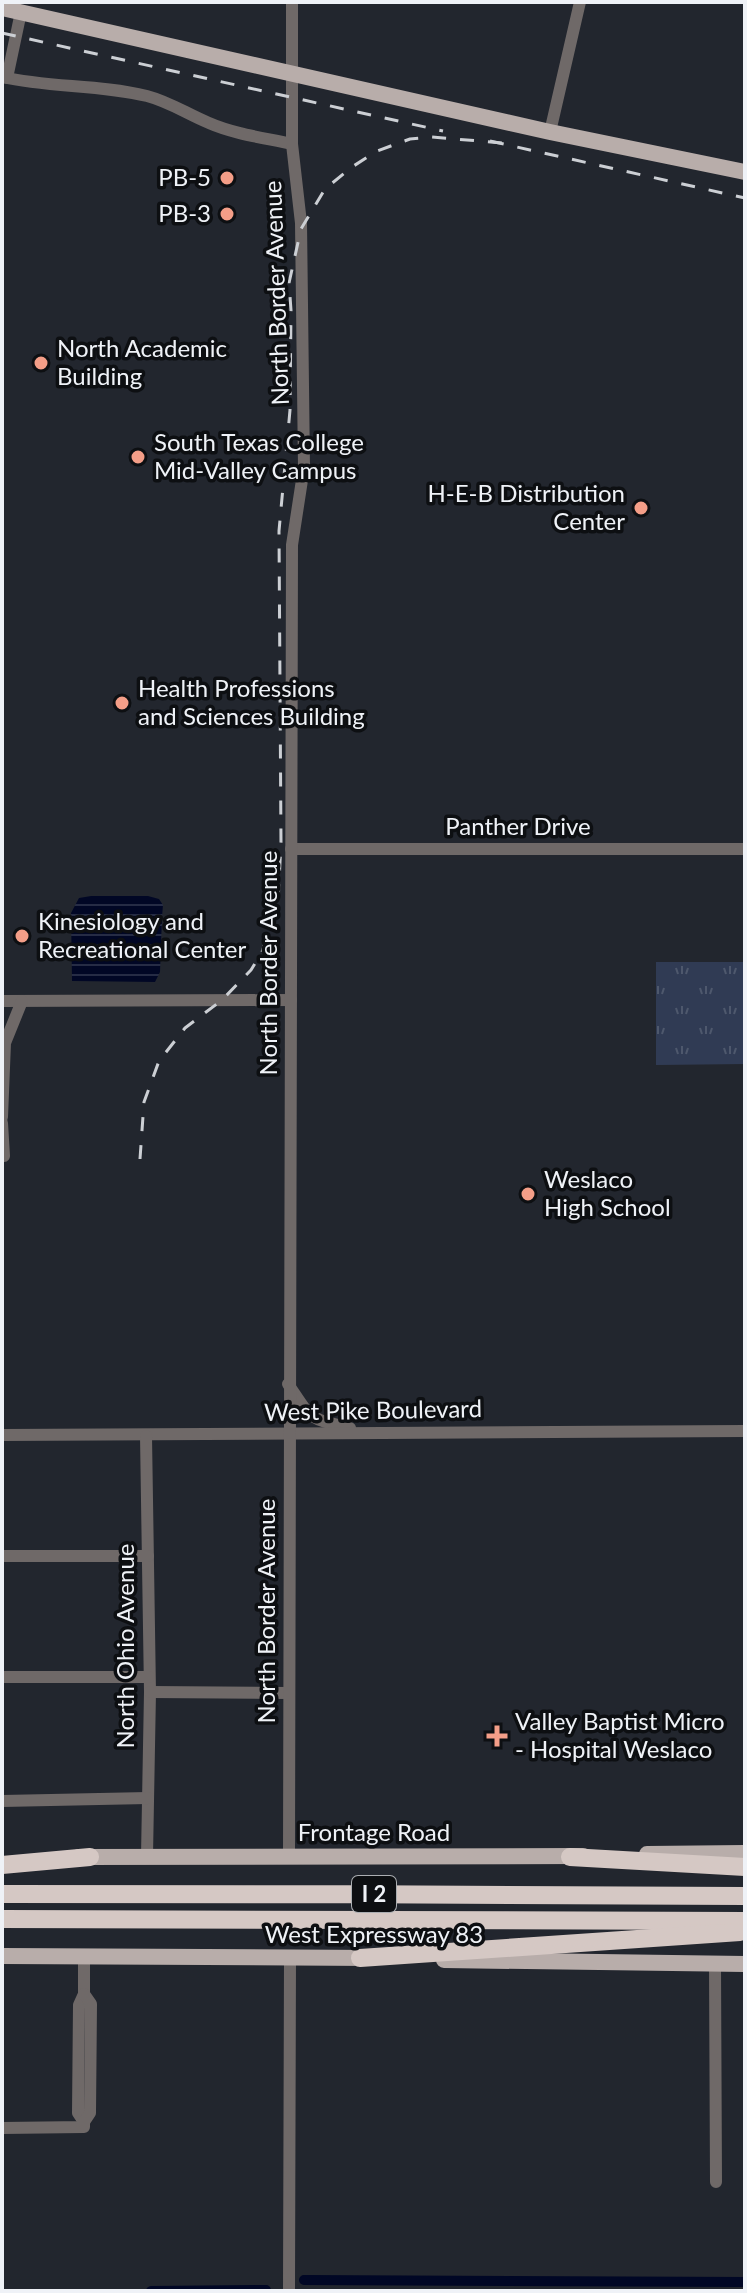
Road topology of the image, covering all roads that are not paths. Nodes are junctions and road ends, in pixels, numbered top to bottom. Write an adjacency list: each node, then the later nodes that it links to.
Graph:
1 (292, 2): 5 (street, North Border Avenue)
2 (580, 2): 7 (street)
3 (2, 8): 4 (main road)
4 (21, 12): 5 (main road); 6 (street)
5 (292, 72): 7 (main road); 8 (street, North Border Avenue)
6 (5, 77): 8 (street)
7 (550, 132): 9 (main road)
8 (292, 144): 10 (street, North Border Avenue)
9 (745, 172)
10 (291, 849): 11 (street, Panther Drive); 12 (street, North Border Avenue)
11 (745, 849)
12 (291, 1000): 14 (street); 17 (street, North Border Avenue)
13 (2, 1001): 14 (street)
14 (22, 1001): 15 (street)
15 (2, 1120): 16 (street)
16 (4, 1156)
17 (288, 1384): 18 (street); 21 (street, North Border Avenue)
18 (365, 1431): 19 (street, West Pike Boulevard); 21 (street, West Pike Boulevard)
19 (745, 1431)
20 (2, 1435): 22 (street, West Pike Boulevard)
21 (290, 1435): 22 (street, West Pike Boulevard); 28 (street, North Border Avenue)
22 (146, 1436): 24 (street, North Ohio Avenue)
23 (2, 1556): 24 (street)
24 (148, 1556): 26 (street, North Ohio Avenue)
25 (2, 1677): 26 (street)
26 (149, 1677): 27 (street, North Ohio Avenue)
27 (150, 1692): 28 (street); 29 (street, North Ohio Avenue)
28 (289, 1693): 34 (street, North Border Avenue)
29 (148, 1798): 30 (street); 33 (street, North Ohio Avenue)
30 (2, 1801)
31 (745, 1853): 36 (main road, Frontage Road)
32 (2, 1856): 35 (main road, Frontage Road)
33 (147, 1856): 34 (main road, Frontage Road); 35 (main road, Frontage Road)
34 (289, 1856): 36 (main road, Frontage Road)
35 (90, 1857): 37 (highway)
36 (570, 1857): 38 (highway)
37 (2, 1865)
38 (745, 1867)
39 (2, 1894): 40 (highway, I 2)
40 (745, 1896)
41 (2, 1919): 42 (highway, I 2)
42 (745, 1921)
43 (745, 1932): 46 (highway)
44 (2, 1956): 45 (main road, West Expressway 83)
45 (84, 1957): 47 (main road, West Expressway 83); 50 (street)
46 (360, 1958): 47 (main road, West Expressway 83); 48 (main road, West Expressway 83)
47 (290, 1959): 52 (street)
48 (715, 1964): 49 (main road, West Expressway 83); 51 (street)
49 (745, 1964)
50 (2, 2128)
51 (716, 2182)
52 (289, 2291)

